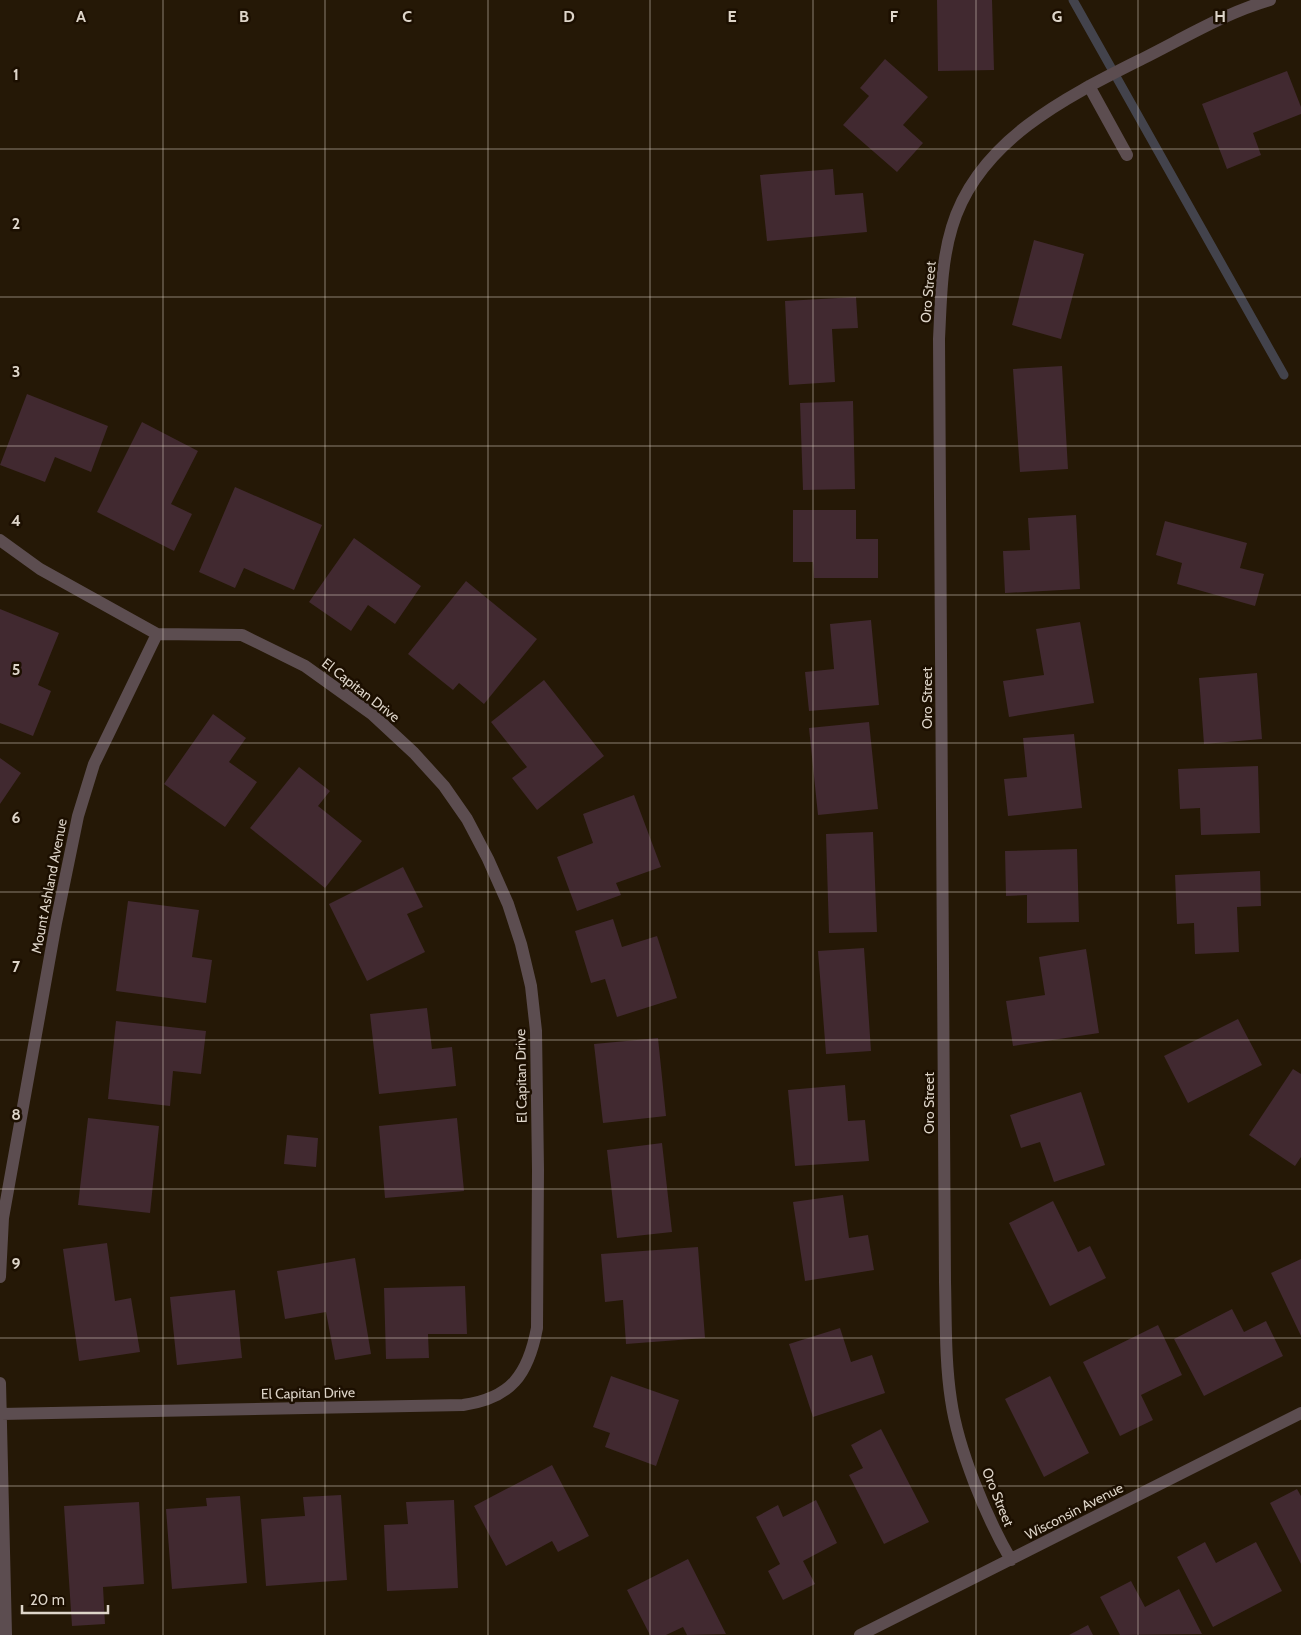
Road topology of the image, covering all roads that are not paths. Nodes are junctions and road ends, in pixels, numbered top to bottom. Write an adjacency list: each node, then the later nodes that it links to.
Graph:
1 (1270, 0): 2 (street, Oro Street)
2 (1089, 86): 3 (street); 10 (street, Oro Street)
3 (1127, 155)
4 (0, 540): 5 (street, El Capitan Drive)
5 (157, 634): 6 (street, Mount Ashland Avenue); 9 (street, El Capitan Drive)
6 (0, 1277)
7 (0, 1383): 9 (street)
8 (1301, 1413): 10 (street, Wisconsin Avenue)
9 (1, 1414): 11 (street)
10 (1011, 1560): 12 (street, Wisconsin Avenue)
11 (6, 1635)
12 (860, 1635)

